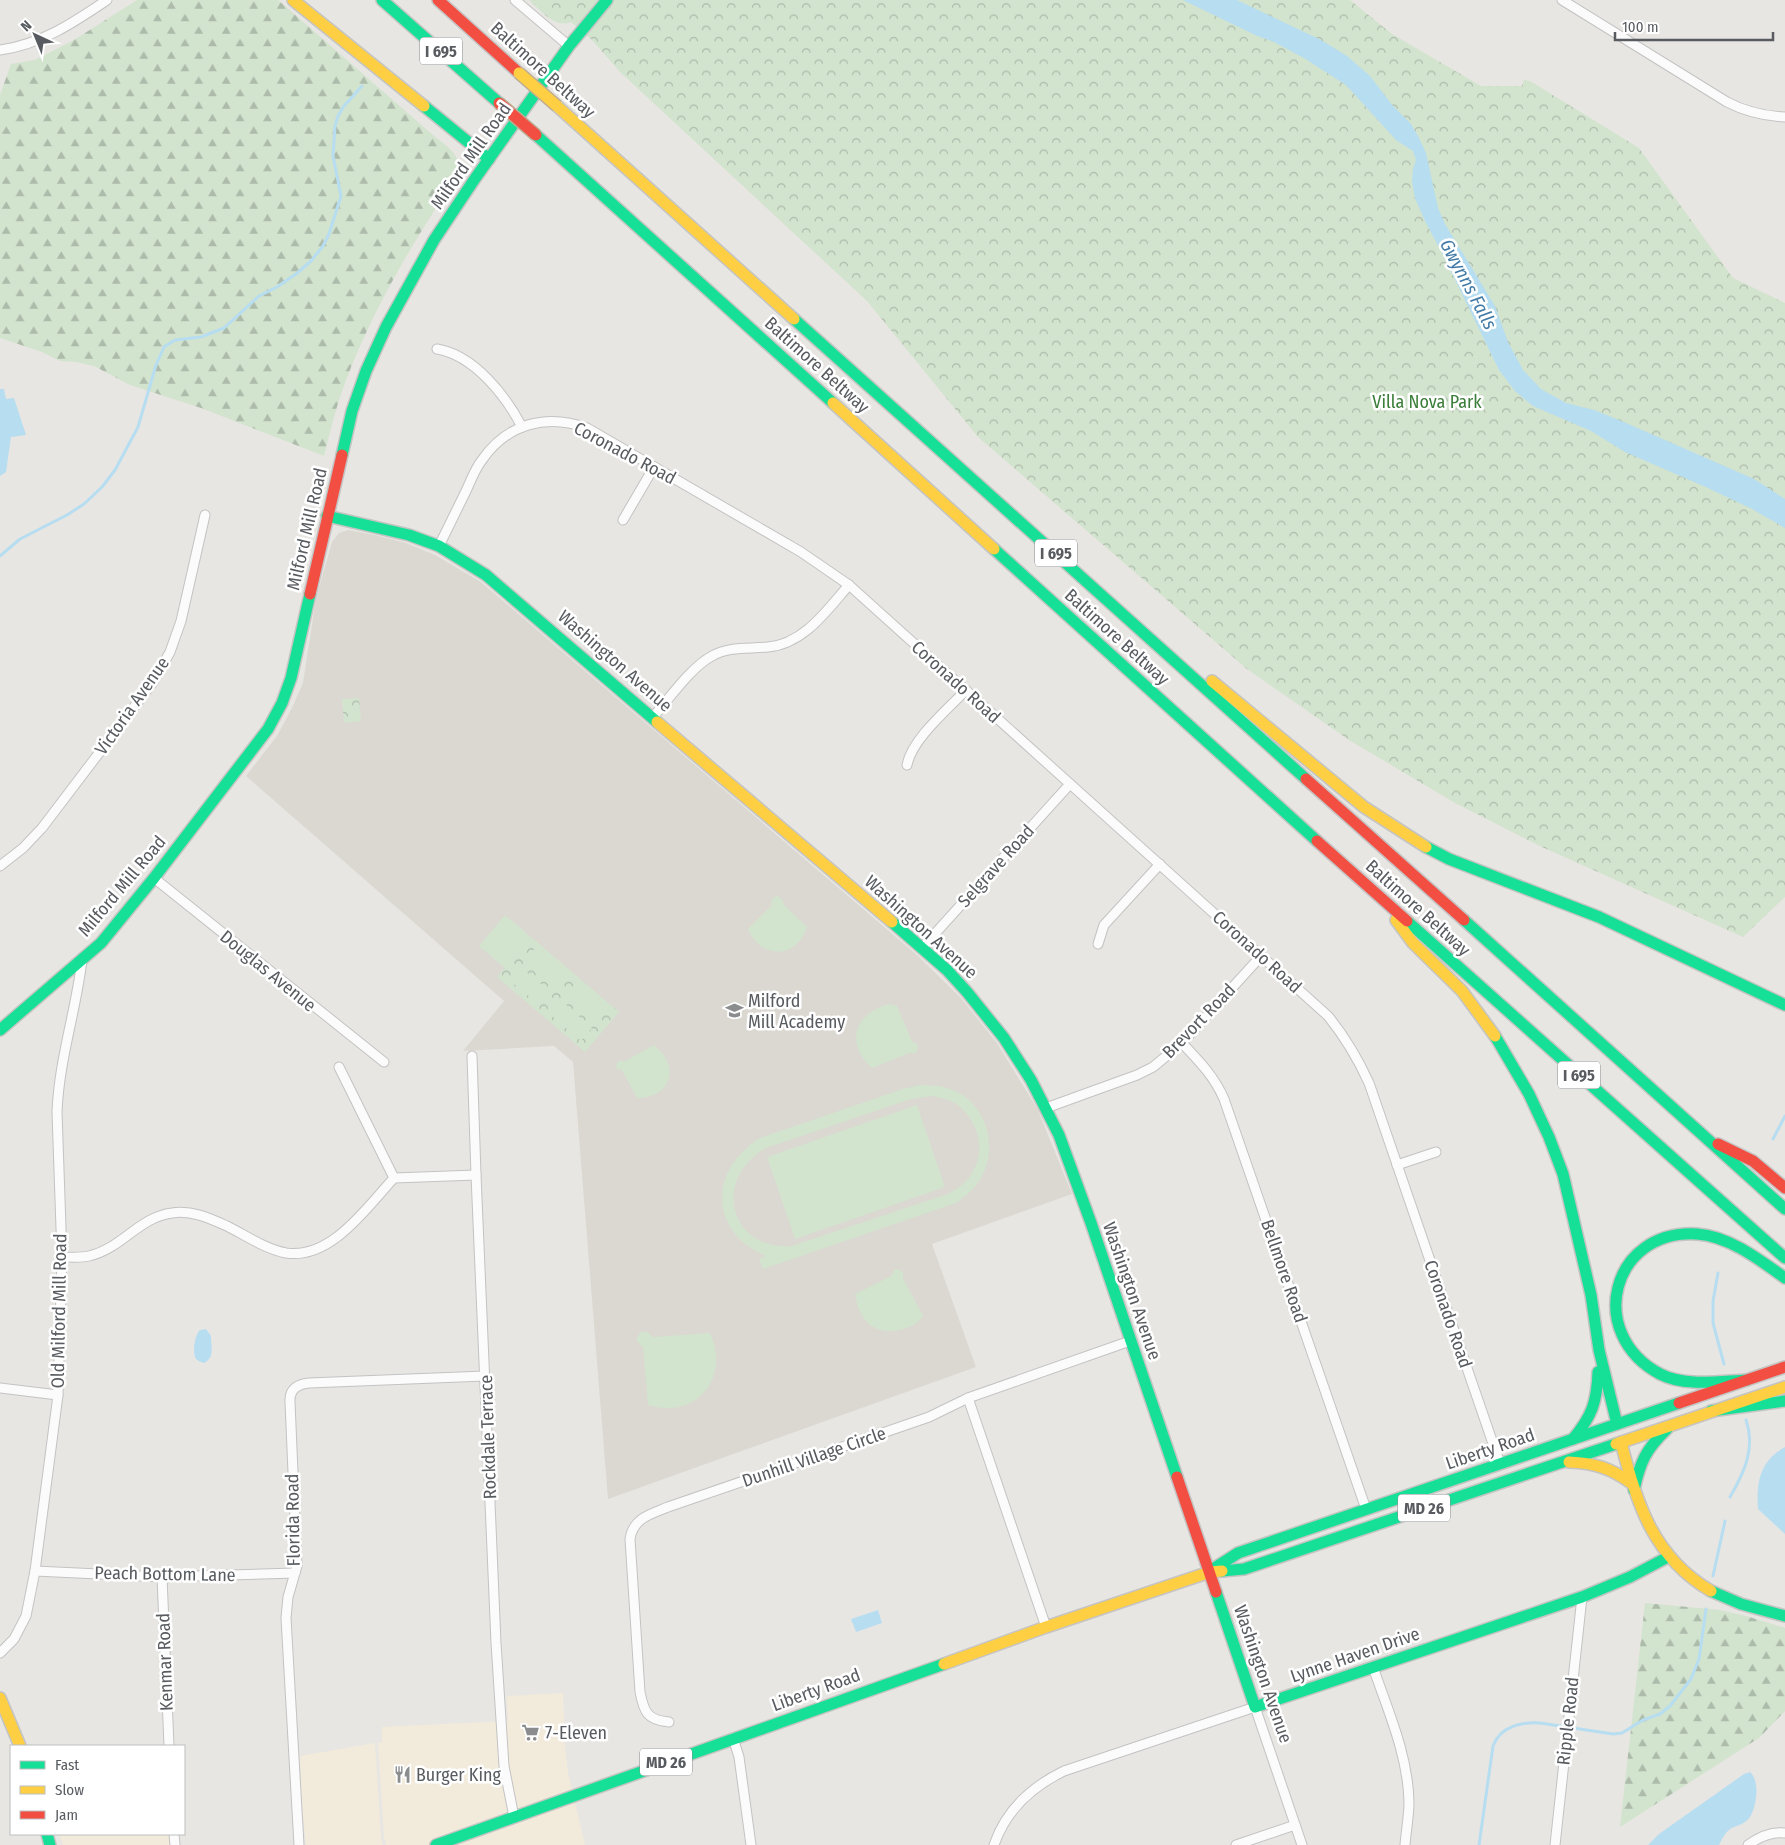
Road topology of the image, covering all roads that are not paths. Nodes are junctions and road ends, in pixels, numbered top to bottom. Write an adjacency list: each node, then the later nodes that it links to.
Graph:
1 (107, 0): 8 (street)
2 (293, 0): 12 (main road)
3 (382, 0): 29 (main road, Baltimore Beltway / I 695, bridge)
4 (438, 0): 20 (main road, Baltimore Beltway / I 695, bridge)
5 (515, 0): 9 (street)
6 (607, 0): 9 (main road, Milford Mill Road)
7 (1562, 0): 11 (street)
8 (93, 4): 10 (street)
9 (568, 46): 12 (main road, Milford Mill Road)
10 (0, 50)
11 (1785, 117)
12 (489, 159): 17 (main road, Milford Mill Road)
13 (437, 349): 14 (street)
14 (522, 427): 15 (street, Coronado Road); 19 (street, Coronado Road)
15 (654, 467): 18 (street); 21 (street, Coronado Road)
16 (205, 515): 27 (street, Victoria Avenue)
17 (328, 516): 19 (main road, Washington Avenue); 28 (main road, Milford Mill Road)
18 (623, 520)
19 (439, 546): 23 (main road, Washington Avenue)
20 (1070, 566): 34 (main road); 41 (main road, Baltimore Beltway / I 695)
21 (849, 585): 22 (street, Coronado Road); 23 (street)
22 (966, 690): 24 (street); 25 (street, Coronado Road)
23 (653, 717): 31 (main road, Washington Avenue)
24 (908, 765)
25 (1070, 784): 26 (street, Coronado Road); 31 (street, Selgrave Road)
26 (1160, 864): 30 (street); 32 (street, Coronado Road)
27 (0, 866)
28 (154, 878): 33 (main road, Milford Mill Road); 38 (street, Douglas Avenue)
29 (1373, 892): 49 (main road, Baltimore Beltway / I 695); 52 (main road)
30 (1098, 944)
31 (922, 948): 40 (main road, Washington Avenue)
32 (1261, 956): 36 (street, Brevort Road); 43 (street, Coronado Road)
33 (82, 960): 35 (main road, Milford Mill Road); 48 (street, Old Milford Mill Road)
34 (1785, 1005)
35 (0, 1030)
36 (1182, 1043): 40 (street, Brevort Road); 69 (street, Bellmore Road)
37 (472, 1056): 44 (street, Rockdale Terrace)
38 (384, 1062)
39 (339, 1067): 45 (street)
40 (1046, 1108): 51 (main road, Washington Avenue)
41 (1701, 1135): 46 (main road); 47 (main road, Baltimore Beltway / I 695)
42 (1436, 1152): 43 (street)
43 (1397, 1165): 67 (street, Coronado Road)
44 (476, 1175): 45 (street); 54 (street, Rockdale Terrace)
45 (394, 1178): 48 (street)
46 (1785, 1188)
47 (1785, 1209)
48 (62, 1257): 58 (street, Old Milford Mill Road)
49 (1785, 1258)
50 (1785, 1278): 55 (main road)
51 (1130, 1341): 59 (street, Dunhill Village Circle); 72 (main road, Washington Avenue)
52 (1599, 1350): 62 (main road); 64 (main road)
53 (1785, 1367): 55 (main road, Liberty Road / MD 26)
54 (485, 1376): 73 (street, Florida Road); 86 (street, Rockdale Terrace)
55 (1747, 1380): 62 (main road, Liberty Road / MD 26)
56 (1785, 1387): 61 (main road, Liberty Road / MD 26)
57 (0, 1388): 58 (street)
58 (58, 1395): 71 (street, Old Milford Mill Road)
59 (968, 1398): 77 (street); 82 (street, Dunhill Village Circle)
60 (1785, 1400): 61 (main road)
61 (1711, 1411): 63 (main road, Liberty Road / MD 26)
62 (1617, 1424): 64 (main road, Liberty Road / MD 26); 65 (main road)
63 (1672, 1424): 65 (main road, Liberty Road / MD 26); 68 (main road)
64 (1573, 1439): 67 (main road, Liberty Road / MD 26)
65 (1621, 1442): 66 (main road, Liberty Road / MD 26); 68 (main road)
66 (1561, 1462): 68 (main road); 72 (main road, Liberty Road / MD 26)
67 (1500, 1464): 69 (main road, Liberty Road / MD 26)
68 (1632, 1487): 70 (main road)
69 (1366, 1509): 72 (main road, Liberty Road / MD 26)
70 (1668, 1557): 75 (main road, Lynne Haven Drive); 76 (main road)
71 (34, 1571): 74 (street, Peach Bottom Lane); 78 (street, Old Milford Mill Road)
72 (1210, 1572): 77 (main road, Liberty Road / MD 26); 81 (main road, Washington Avenue)
73 (295, 1573): 74 (street, Peach Bottom Lane); 89 (street, Florida Road)
74 (162, 1577): 85 (street, Kenmar Road)
75 (1582, 1597): 79 (main road, Lynne Haven Drive); 96 (street, Ripple Road)
76 (1785, 1616)
77 (1046, 1627): 83 (main road, Liberty Road / MD 26)
78 (0, 1653)
79 (1373, 1667): 81 (main road, Lynne Haven Drive); 95 (street)
80 (0, 1698): 84 (main road)
81 (1256, 1707): 87 (street, Washington Avenue); 92 (street, Lynne Haven Drive)
82 (669, 1722)
83 (733, 1738): 86 (main road, Liberty Road / MD 26); 91 (street)
84 (20, 1745)
85 (169, 1745)
86 (514, 1817): 90 (main road, Liberty Road / MD 26)
87 (1295, 1825): 93 (street); 94 (street, Washington Avenue)
88 (1785, 1833): 97 (street)
89 (299, 1845)
90 (436, 1845)
91 (751, 1845)
92 (994, 1845)
93 (1236, 1845)
94 (1302, 1845)
95 (1405, 1845)
96 (1555, 1845)
97 (1748, 1845)

